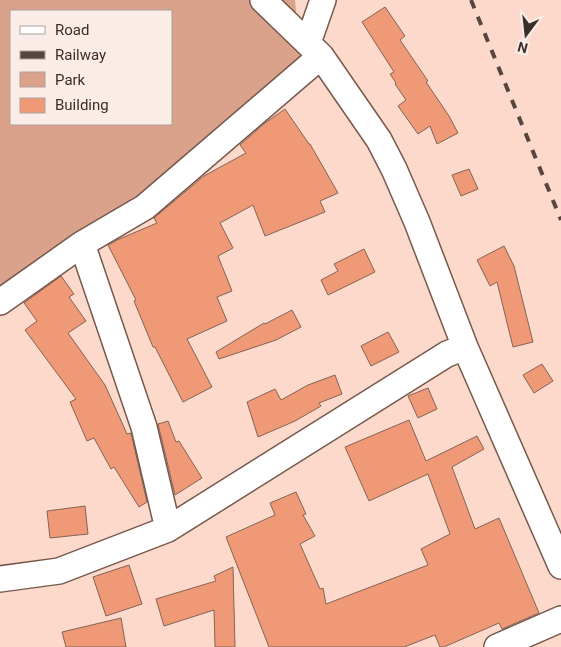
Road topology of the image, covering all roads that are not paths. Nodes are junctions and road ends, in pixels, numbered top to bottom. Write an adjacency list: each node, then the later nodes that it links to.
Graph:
1 (263, 0): 3 (street)
2 (323, 0): 3 (street)
3 (314, 49): 4 (street); 6 (street)
4 (82, 244): 5 (street); 7 (street)
5 (0, 302)
6 (465, 347): 7 (street); 8 (street)
7 (168, 529): 9 (street)
8 (561, 566)
9 (0, 579)
10 (561, 619): 11 (street)
11 (497, 647)

